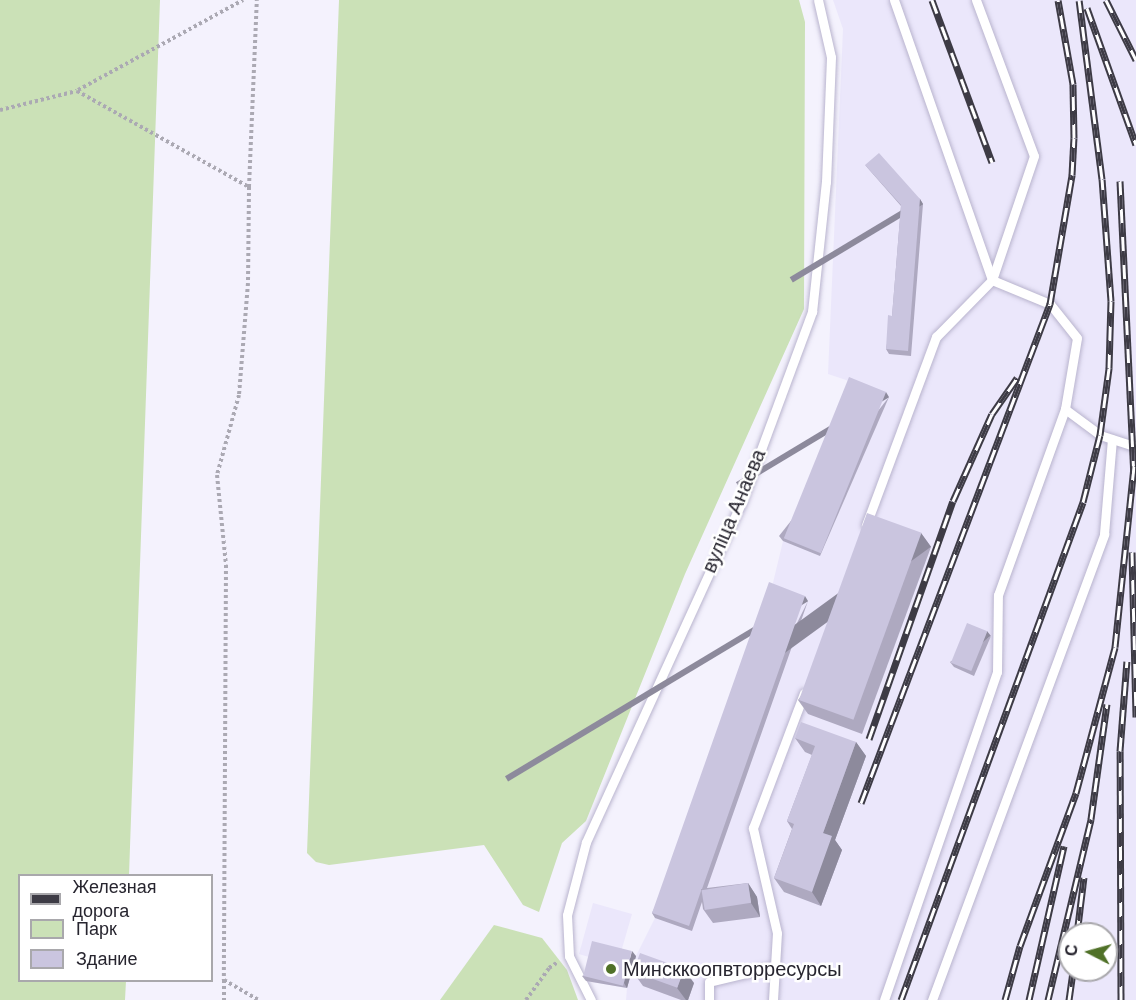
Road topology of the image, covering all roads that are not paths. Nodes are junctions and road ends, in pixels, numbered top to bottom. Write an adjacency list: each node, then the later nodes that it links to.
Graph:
1 (818, 0): 11 (lane, вуліца Анаева)
2 (894, 0): 4 (lane)
3 (976, 0): 4 (lane)
4 (992, 280): 5 (lane); 8 (lane)
5 (1065, 409): 6 (lane); 14 (lane)
6 (1113, 439): 7 (lane); 15 (lane)
7 (1136, 447)
8 (861, 538)
9 (807, 683): 10 (lane)
10 (775, 966): 12 (lane); 13 (lane)
11 (591, 1000)
12 (709, 1000)
13 (773, 1000)
14 (884, 1000)
15 (932, 1000)

